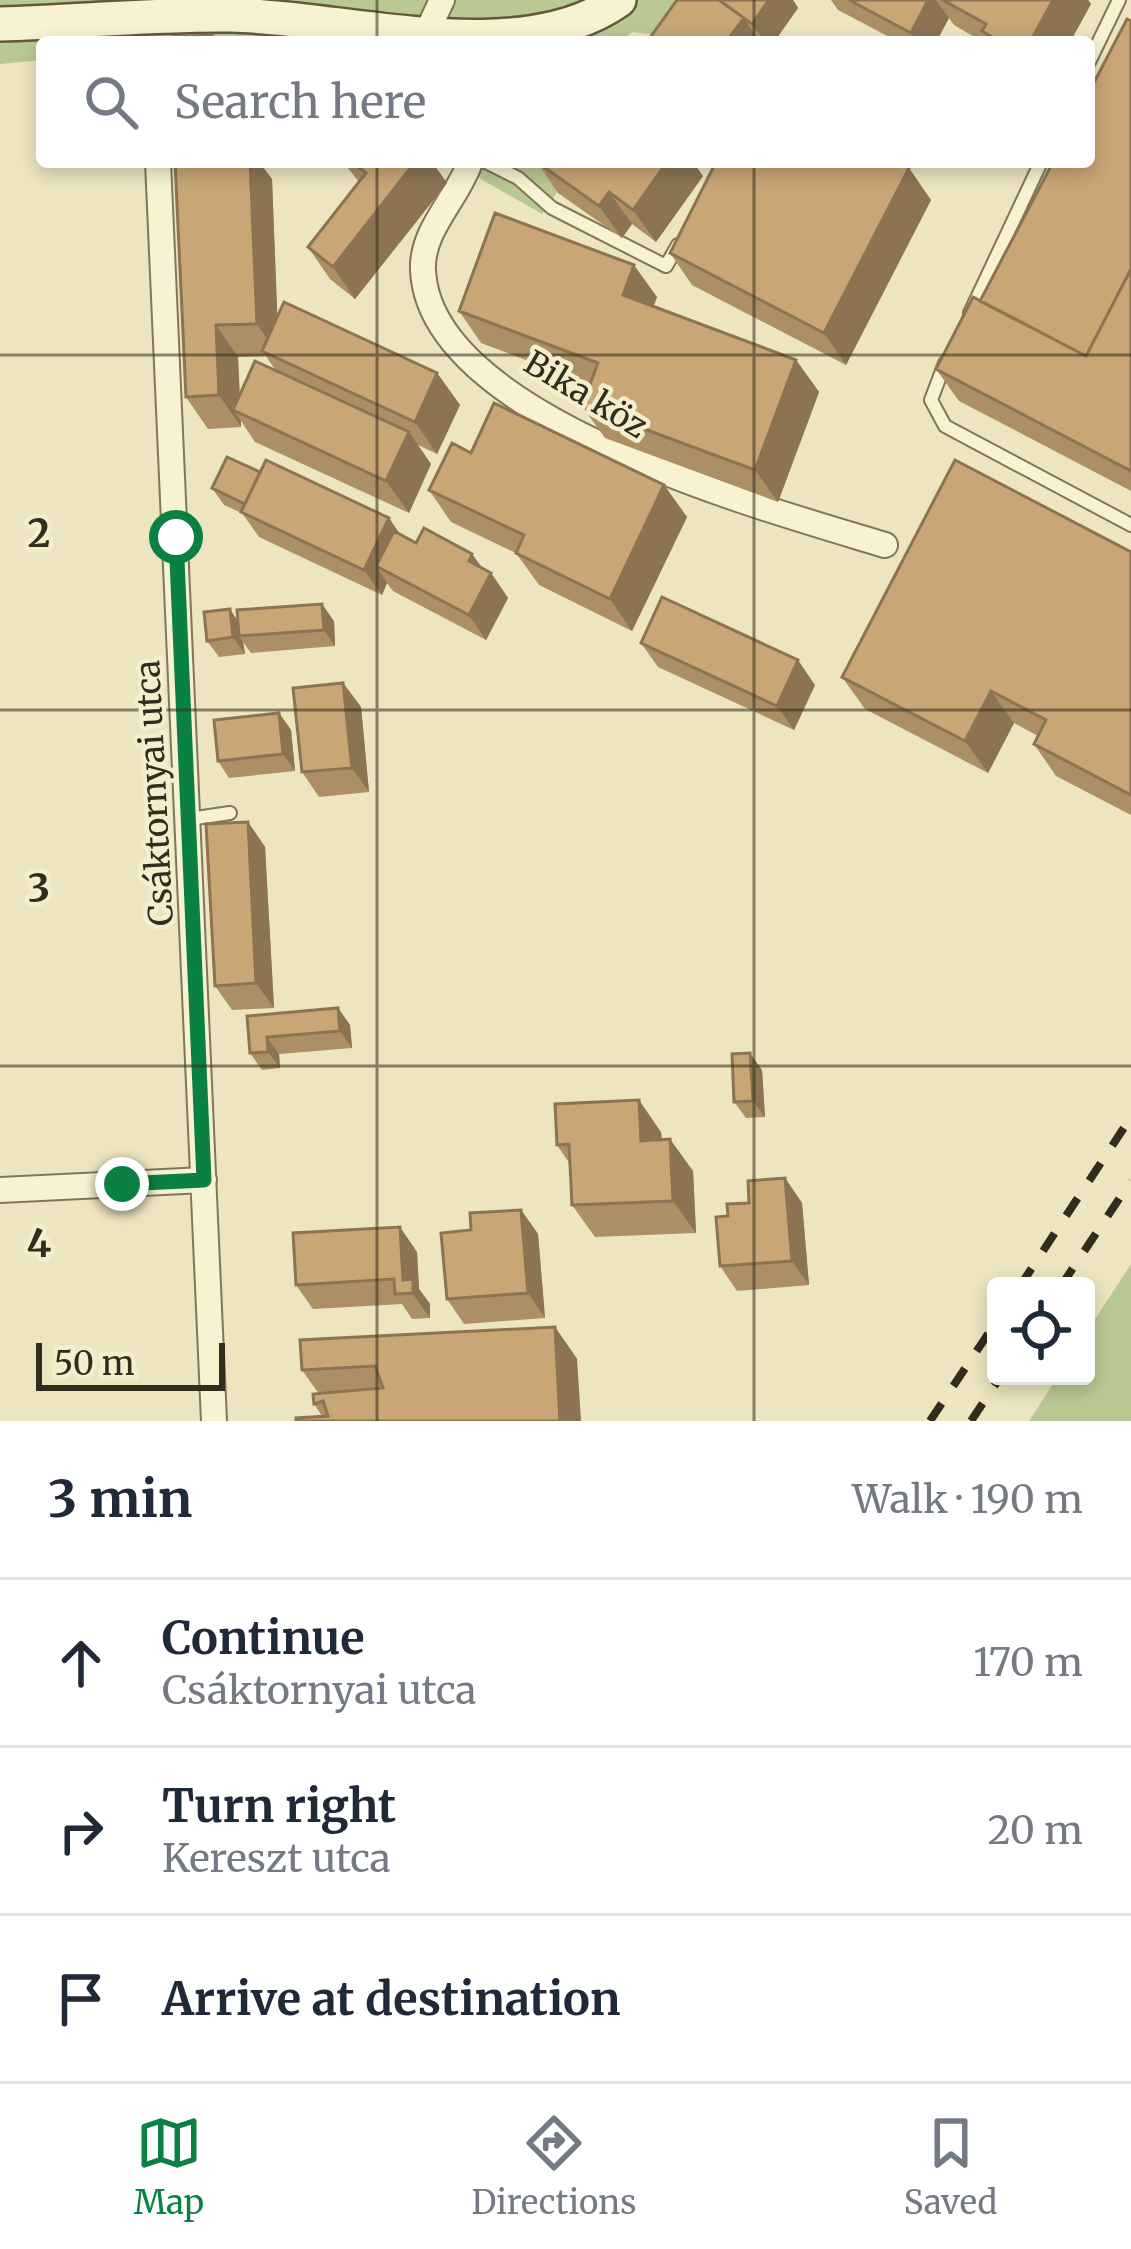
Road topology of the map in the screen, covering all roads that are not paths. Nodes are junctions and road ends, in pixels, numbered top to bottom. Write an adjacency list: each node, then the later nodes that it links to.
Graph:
1 (442, 0): 7 (street)
2 (619, 0): 9 (street)
3 (1119, 0): 10 (lane)
4 (169, 20): 5 (street); 6 (street)
5 (0, 24)
6 (331, 32): 7 (street)
7 (427, 32): 8 (street)
8 (462, 36)
9 (494, 36)
10 (1095, 50)
11 (158, 168): 23 (street, Csáktornyai utca)
12 (467, 168): 21 (street, Bika köz)
13 (498, 168): 16 (lane)
14 (526, 168): 16 (lane)
15 (1038, 168): 18 (lane)
16 (518, 178): 17 (lane)
17 (687, 231)
18 (963, 327)
19 (953, 348): 20 (lane)
20 (1131, 526)
21 (885, 545)
22 (230, 812): 23 (lane)
23 (189, 819): 24 (street, Csáktornyai utca)
24 (204, 1180): 25 (street); 26 (street, Csáktornyai utca)
25 (0, 1190)
26 (214, 1421)

